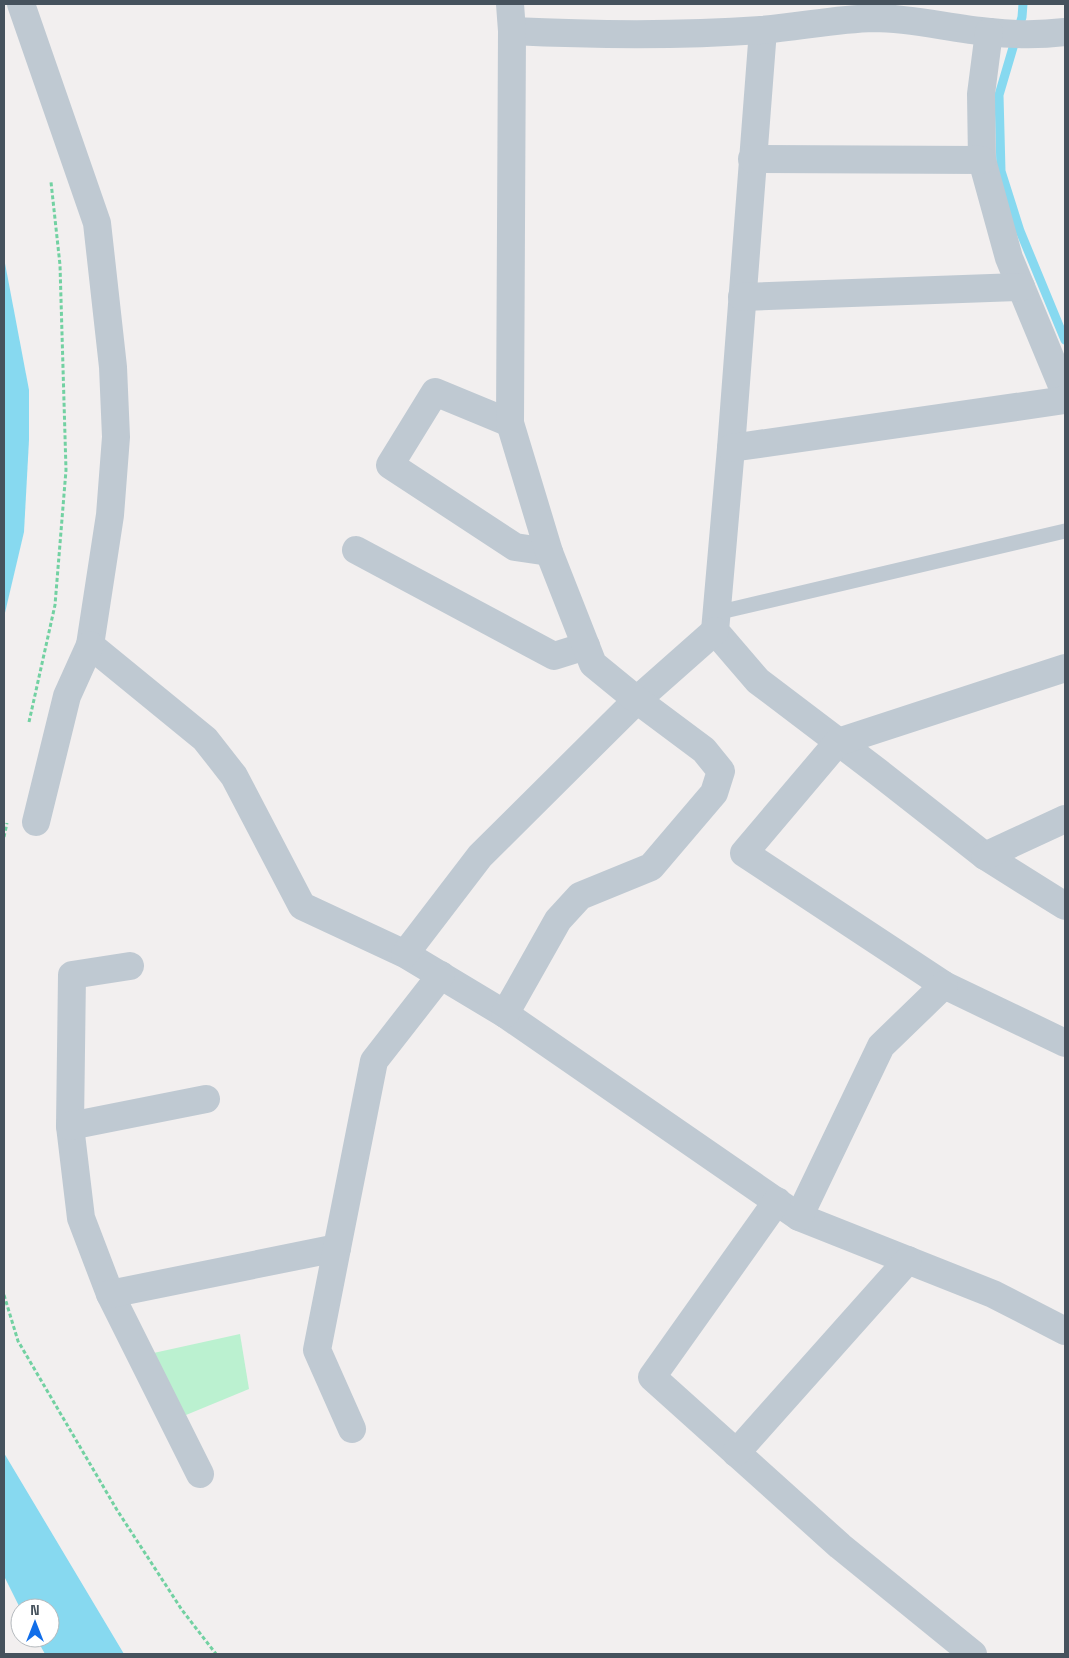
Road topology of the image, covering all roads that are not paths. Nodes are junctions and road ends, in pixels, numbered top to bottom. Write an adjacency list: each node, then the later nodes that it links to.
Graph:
1 (21, 4): 19 (street)
2 (510, 4): 4 (street)
3 (763, 30): 4 (street); 5 (street); 7 (street)
4 (512, 31): 13 (street)
5 (989, 32): 6 (street); 8 (street)
6 (1065, 32)
7 (752, 159): 8 (street); 10 (street)
8 (982, 160): 9 (street)
9 (1021, 287): 10 (street); 11 (street)
10 (742, 297): 14 (street)
11 (1065, 392)
12 (1065, 400): 14 (street)
13 (510, 423): 17 (street); 17 (street)
14 (731, 448): 18 (street)
15 (1065, 531): 18 (lane)
16 (356, 550): 20 (street)
17 (549, 552): 20 (street)
18 (715, 622): 22 (street); 23 (street)
19 (90, 645): 25 (street); 28 (street)
20 (586, 646): 22 (street)
21 (1065, 668): 23 (street)
22 (637, 700): 28 (street); 32 (street)
23 (838, 742): 26 (street); 31 (street)
24 (1065, 819): 26 (street)
25 (36, 822)
26 (985, 856): 27 (street)
27 (1065, 906)
28 (405, 954): 30 (street)
29 (130, 966): 35 (street)
30 (441, 975): 32 (street); 38 (street)
31 (944, 985): 33 (street); 37 (street)
32 (505, 1014): 36 (street)
33 (1065, 1044)
34 (206, 1099): 35 (street)
35 (70, 1126): 40 (street)
36 (777, 1201): 37 (street); 43 (street)
37 (799, 1217): 39 (street)
38 (337, 1248): 40 (street); 42 (street)
39 (908, 1260): 41 (street); 43 (street)
40 (110, 1294): 44 (street)
41 (1065, 1331)
42 (352, 1429)
43 (736, 1453): 45 (street)
44 (200, 1474)
45 (973, 1654)

